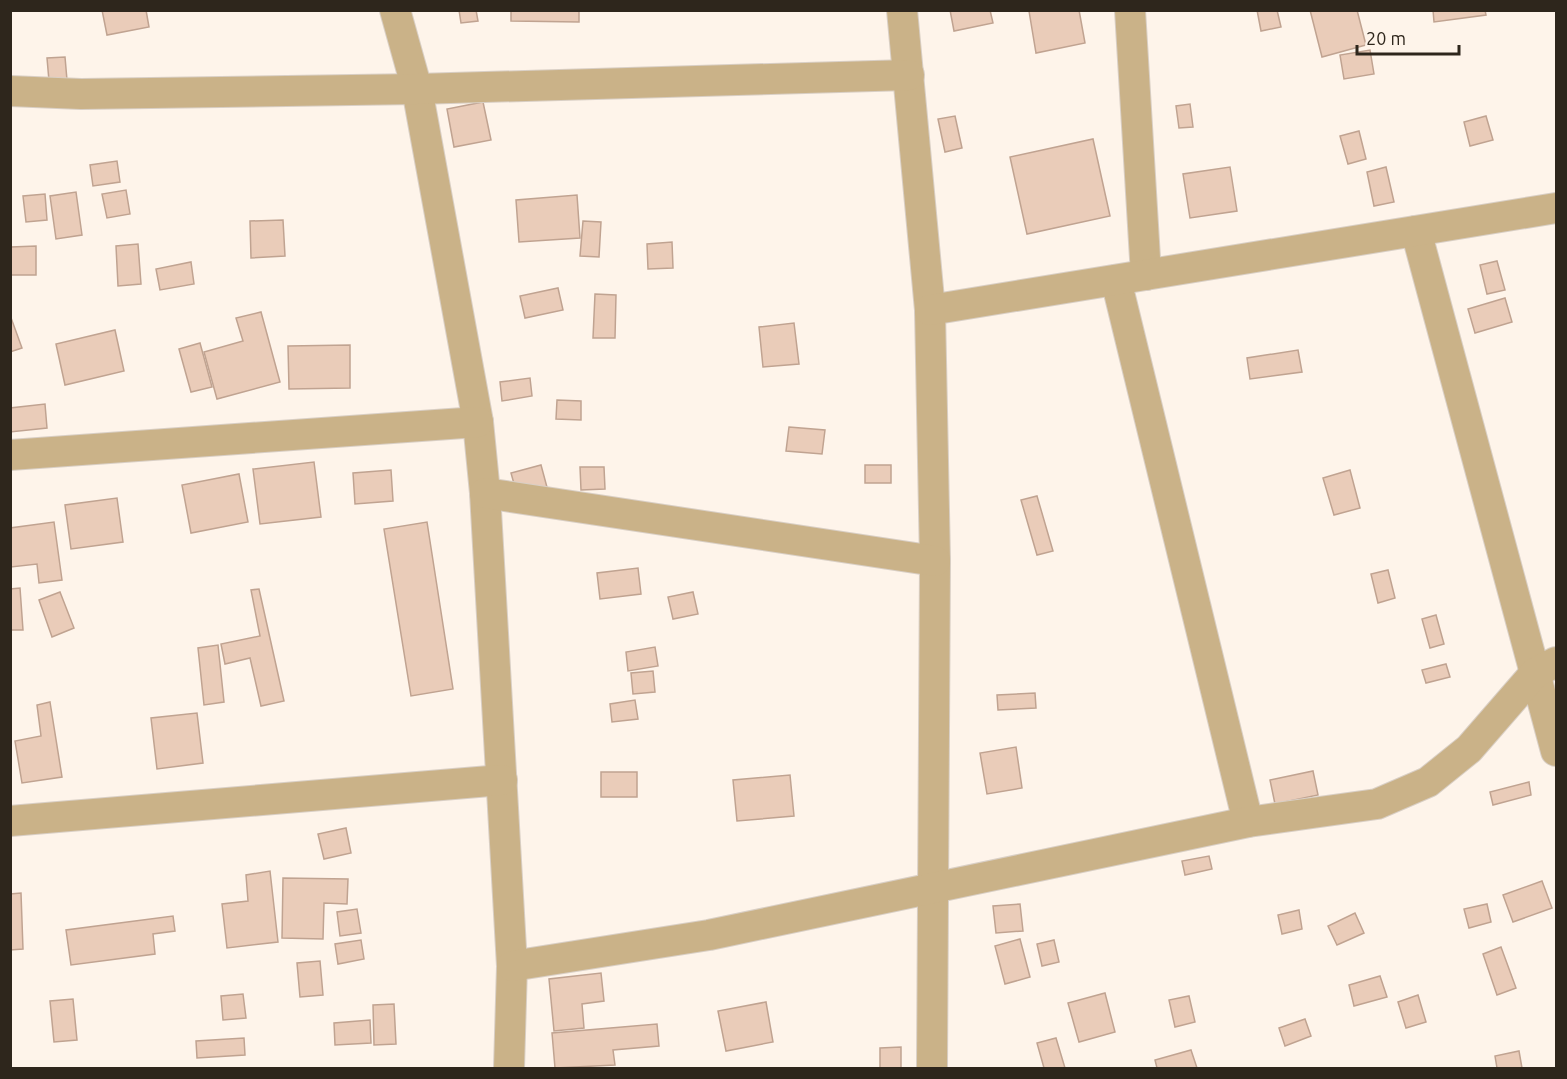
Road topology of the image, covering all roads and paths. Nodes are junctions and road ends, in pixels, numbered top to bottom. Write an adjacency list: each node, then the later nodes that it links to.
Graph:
1 (394, 10): 5 (street)
2 (902, 10): 4 (street)
3 (1130, 10): 9 (street)
4 (909, 75): 5 (street); 11 (street)
5 (417, 89): 6 (street); 12 (street)
6 (10, 92)
7 (1557, 208): 8 (street)
8 (1416, 231): 9 (street); 16 (street)
9 (1146, 275): 10 (street)
10 (1116, 280): 11 (street); 20 (street)
11 (930, 310): 15 (street)
12 (478, 422): 13 (street); 14 (street)
13 (10, 455)
14 (485, 493): 15 (street); 18 (street)
15 (935, 561): 21 (street)
16 (1546, 667): 17 (street); 20 (street)
17 (1557, 751)
18 (502, 780): 19 (street); 22 (street)
19 (10, 821)
20 (1248, 822): 21 (street)
21 (932, 890): 22 (street); 24 (street)
22 (512, 966): 23 (street)
23 (509, 1068)
24 (932, 1068)

